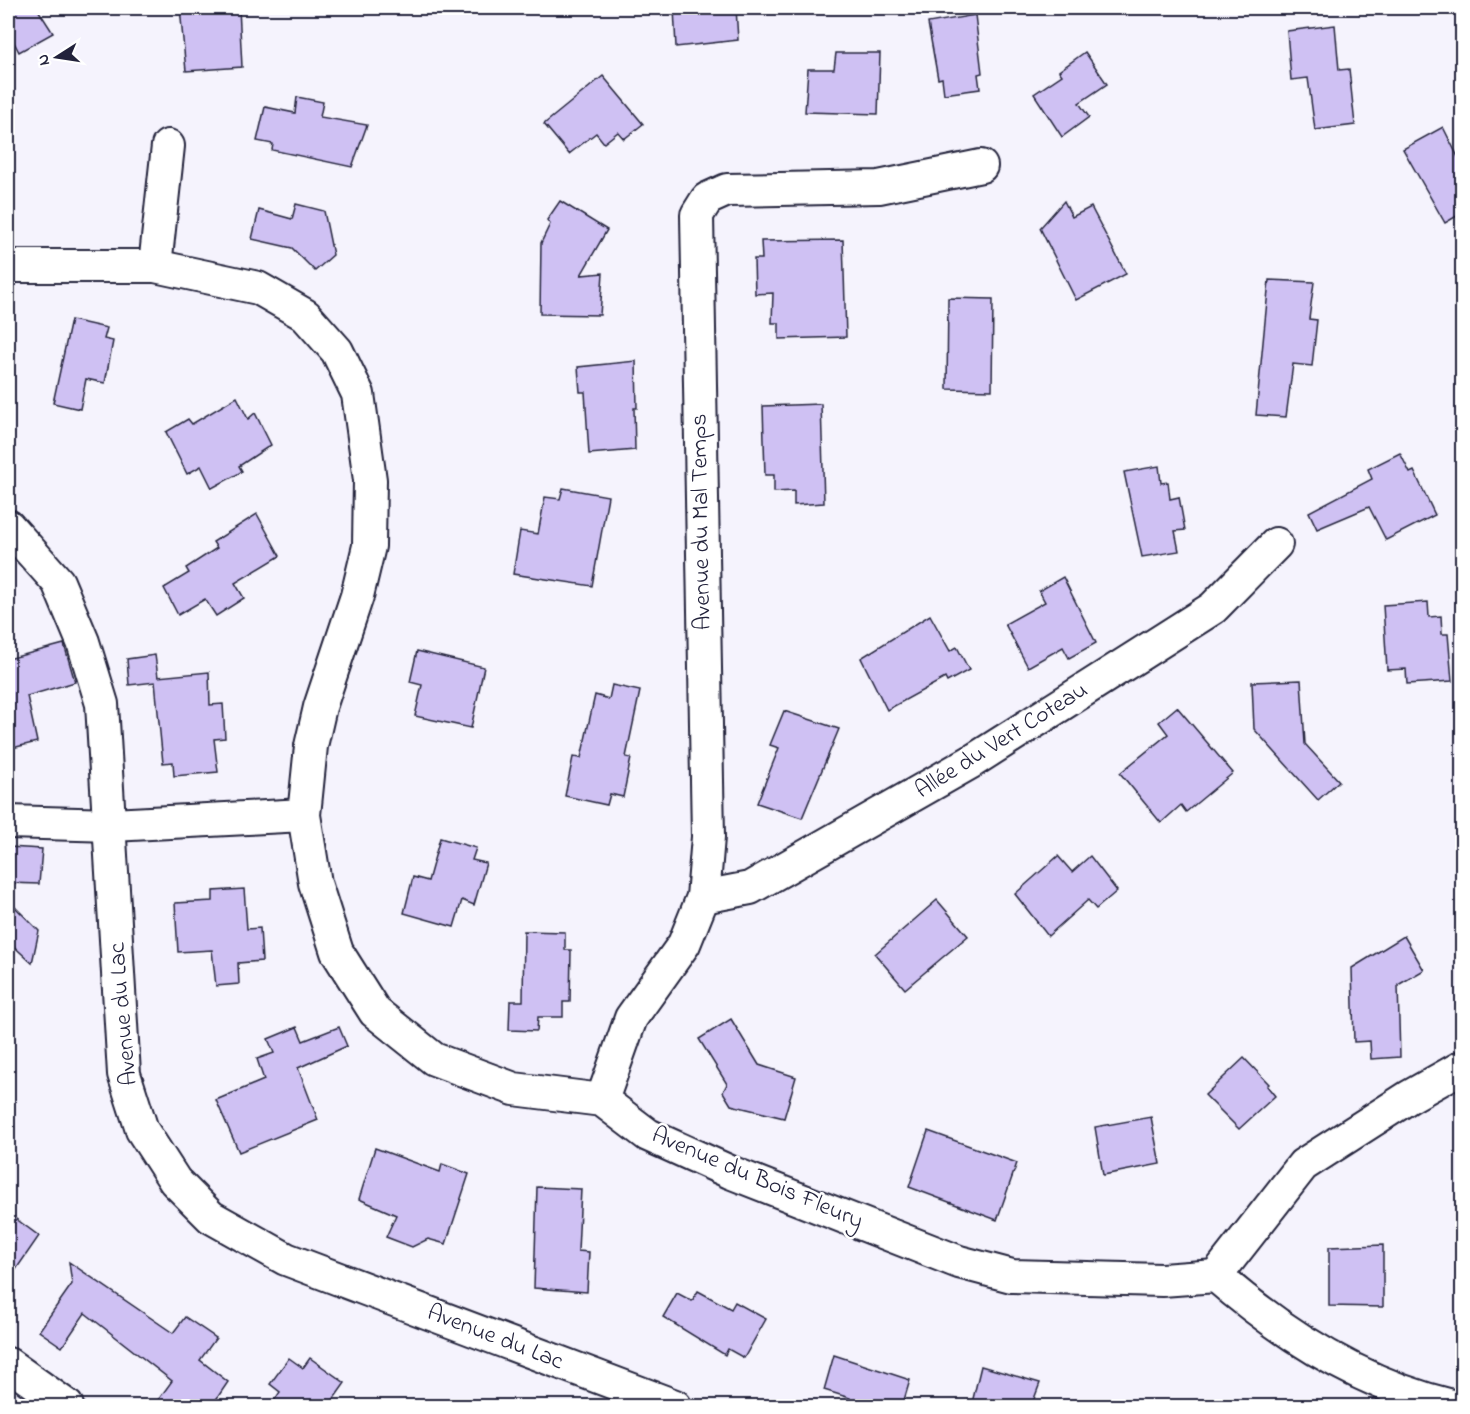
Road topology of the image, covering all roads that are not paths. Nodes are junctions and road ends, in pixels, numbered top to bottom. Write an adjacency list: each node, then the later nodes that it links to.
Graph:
1 (168, 146): 4 (street)
2 (981, 166): 10 (street, Avenue du Mal Temps)
3 (8, 266): 4 (street, Avenue du Bois Fleury)
4 (155, 266): 7 (street, Avenue du Bois Fleury)
5 (8, 526): 9 (street, Avenue du Lac)
6 (1276, 544): 10 (street, Allée du Vert Coteau)
7 (304, 815): 9 (street); 12 (street, Avenue du Bois Fleury)
8 (8, 822): 9 (street)
9 (111, 825): 16 (street, Avenue du Lac)
10 (703, 897): 12 (street, Avenue du Mal Temps)
11 (1462, 1067): 13 (street)
12 (602, 1100): 13 (street, Avenue du Bois Fleury)
13 (1216, 1276): 17 (street)
14 (8, 1364): 15 (street)
15 (67, 1407)
16 (675, 1407)
17 (1452, 1407)

